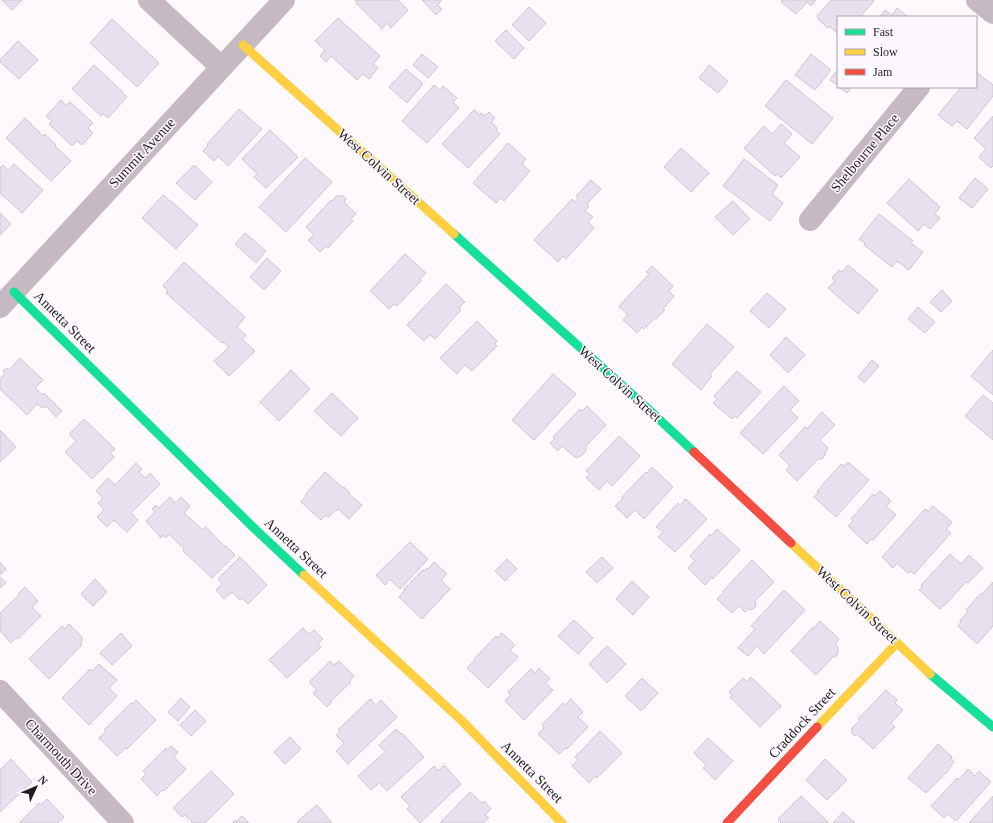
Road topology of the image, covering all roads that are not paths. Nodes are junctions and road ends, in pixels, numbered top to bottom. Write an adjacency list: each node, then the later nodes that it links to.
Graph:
1 (148, 0): 4 (street)
2 (284, 0): 3 (street, Summit Avenue)
3 (242, 45): 4 (street, Summit Avenue); 8 (street, West Colvin Street)
4 (221, 67): 7 (street, Summit Avenue)
5 (918, 88): 6 (street, Shelbourne Place)
6 (810, 220)
7 (7, 299): 12 (street, Annetta Street)
8 (897, 643): 10 (street, West Colvin Street); 13 (street, Craddock Street)
9 (0, 691): 11 (street, Charmouth Drive)
10 (993, 727)
11 (122, 823)
12 (562, 823)
13 (727, 823)

